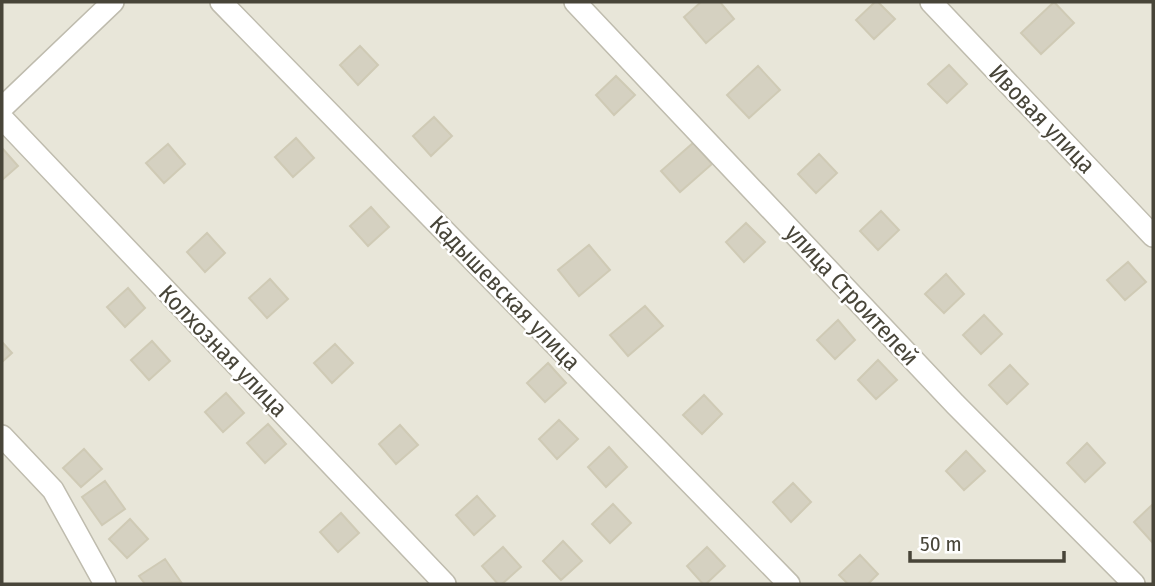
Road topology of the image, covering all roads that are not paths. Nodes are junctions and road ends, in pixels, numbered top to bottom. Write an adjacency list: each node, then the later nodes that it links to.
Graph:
1 (114, 2): 5 (street)
2 (221, 2): 11 (street, Кадышевская улица)
3 (575, 2): 12 (street, улица Строителей)
4 (930, 2): 7 (street, Ивовая улица)
5 (2, 108)
6 (2, 118): 10 (street, Колхозная улица)
7 (1153, 236)
8 (2, 436): 9 (street)
9 (105, 584)
10 (445, 584)
11 (789, 584)
12 (1134, 584)

